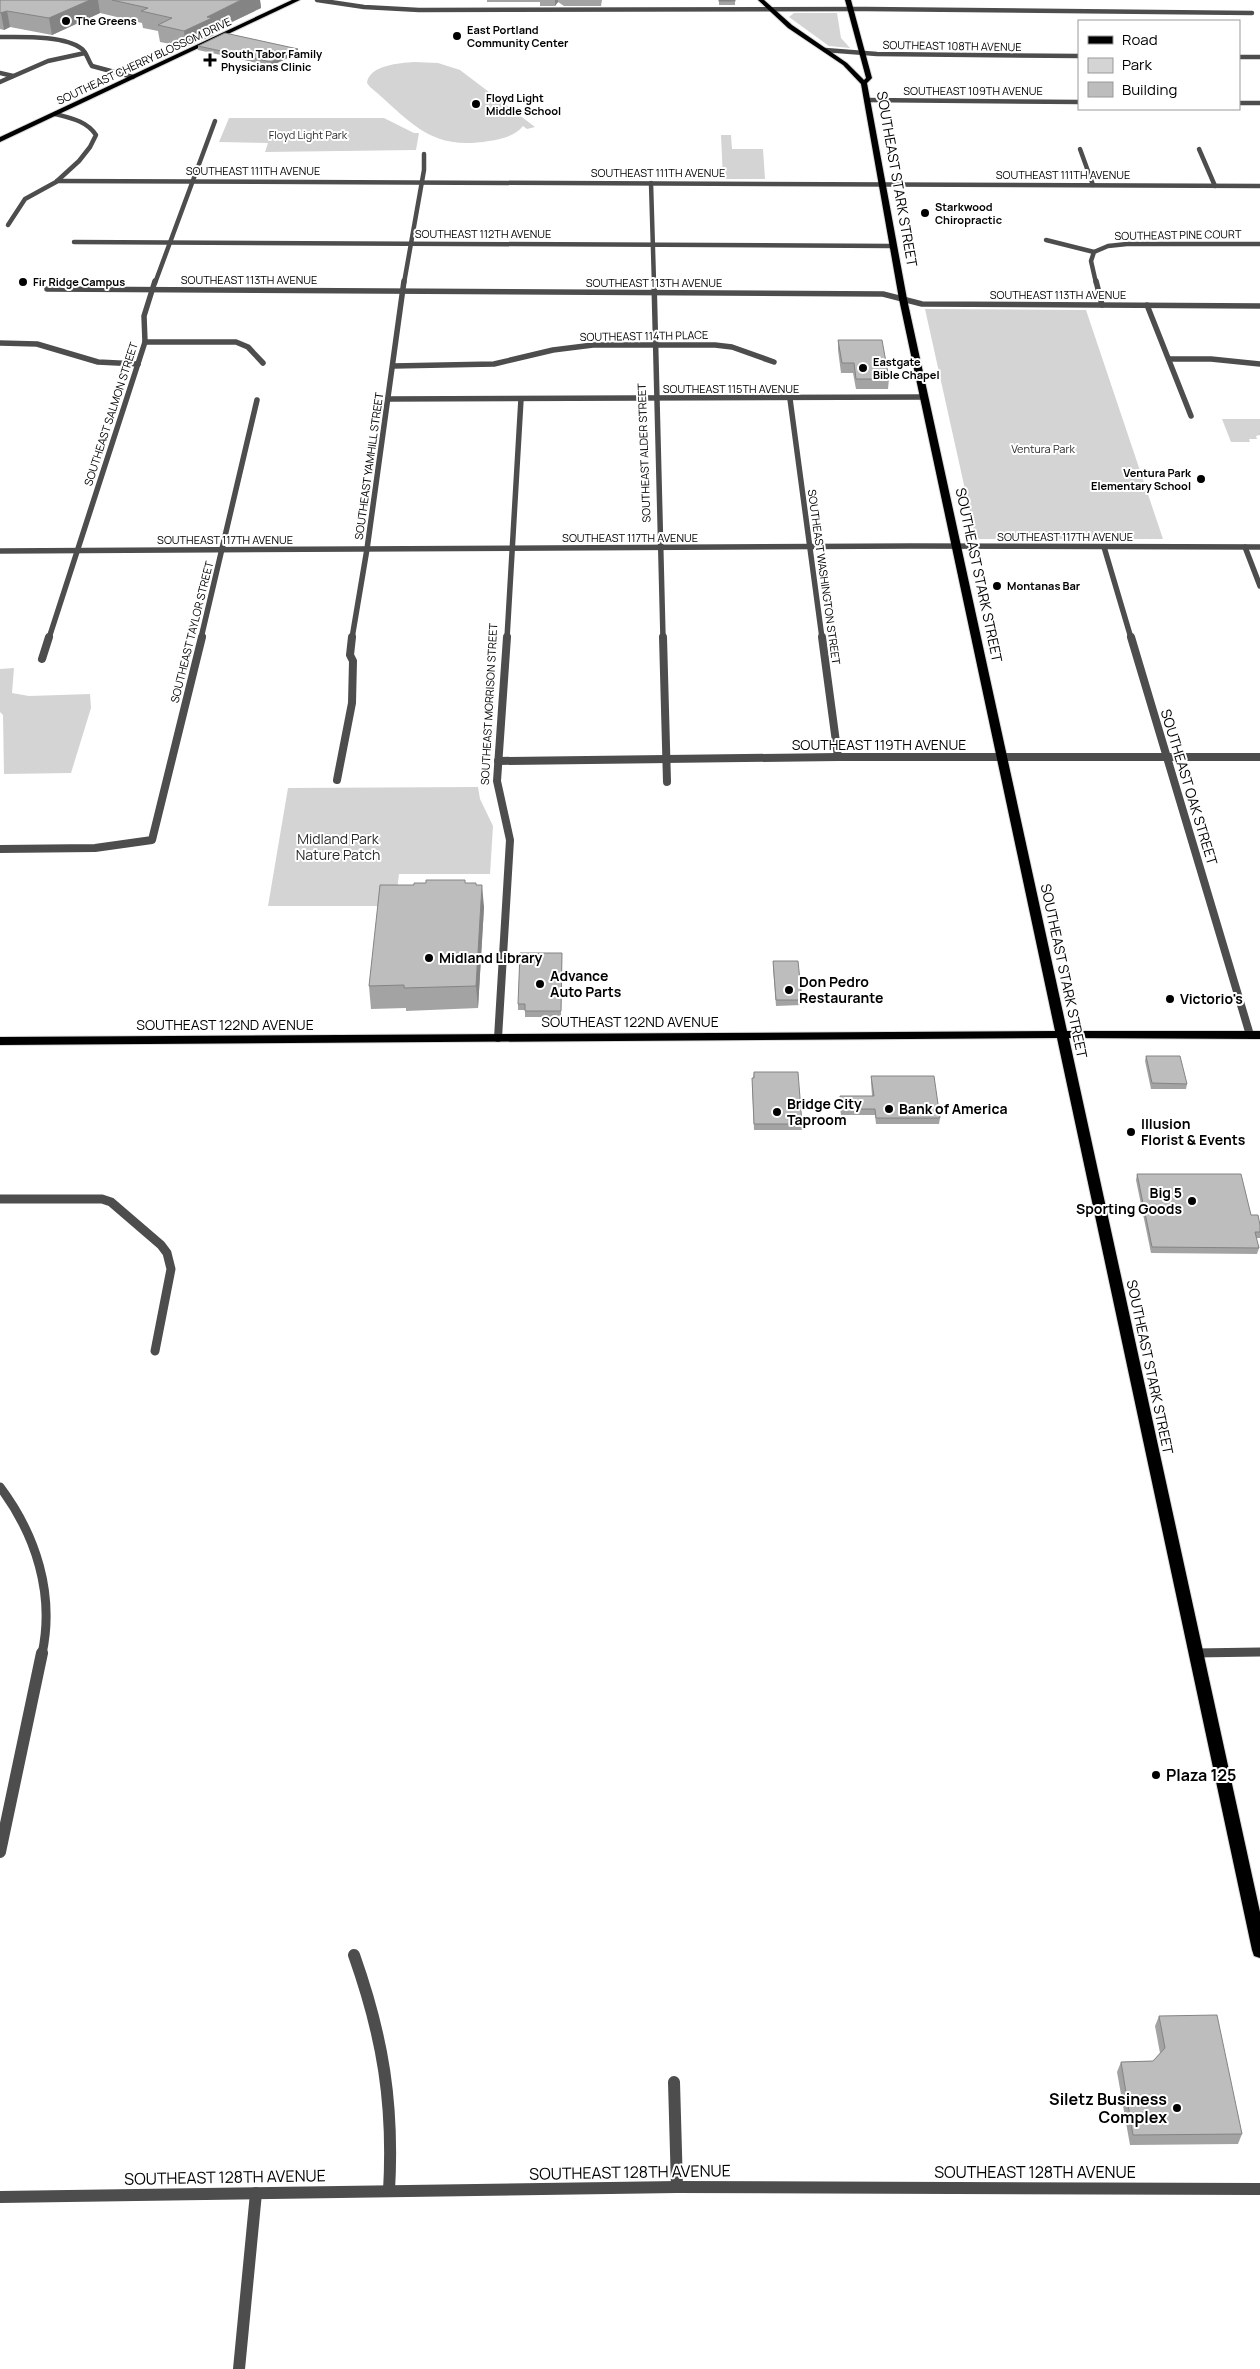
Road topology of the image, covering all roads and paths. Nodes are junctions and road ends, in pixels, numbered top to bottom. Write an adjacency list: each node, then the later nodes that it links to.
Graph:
1 (297, 0): 17 (main road, SOUTHEAST CHERRY BLOSSOM DRIVE)
2 (317, 0): 6 (street)
3 (760, 0): 6 (main road)
4 (848, 0): 5 (main road, SOUTHEAST STARK STREET)
5 (851, 10): 6 (street); 7 (street); 11 (main road, SOUTHEAST STARK STREET)
6 (772, 11): 9 (main road)
7 (1252, 13)
8 (0, 37): 10 (street)
9 (825, 50): 11 (street, SOUTHEAST 108TH AVENUE); 19 (main road)
10 (85, 52): 16 (street); 17 (street)
11 (863, 53): 12 (street, SOUTHEAST 108TH AVENUE); 19 (main road, SOUTHEAST STARK STREET)
12 (1078, 56)
13 (1240, 57): 14 (street)
14 (1260, 57)
15 (0, 73): 16 (street)
16 (13, 76): 18 (street)
17 (133, 77): 24 (main road, SOUTHEAST CHERRY BLOSSOM DRIVE)
18 (0, 82)
19 (864, 83): 20 (main road, SOUTHEAST STARK STREET)
20 (867, 100): 21 (street, SOUTHEAST 109TH AVENUE); 34 (main road, SOUTHEAST STARK STREET)
21 (1078, 102)
22 (1240, 103): 23 (street)
23 (1260, 103)
24 (56, 114): 26 (main road, SOUTHEAST CHERRY BLOSSOM DRIVE); 30 (street)
25 (215, 120): 31 (street, SOUTHEAST SALMON STREET)
26 (0, 140)
27 (1080, 149): 35 (street)
28 (1199, 149): 36 (street)
29 (424, 154): 32 (street, SOUTHEAST YAMHILL STREET)
30 (57, 181): 31 (street, SOUTHEAST 111TH AVENUE); 38 (street)
31 (192, 182): 32 (street, SOUTHEAST 111TH AVENUE); 41 (street, SOUTHEAST SALMON STREET)
32 (421, 182): 33 (street, SOUTHEAST 111TH AVENUE); 42 (street, SOUTHEAST YAMHILL STREET)
33 (651, 183): 34 (street, SOUTHEAST 111TH AVENUE); 44 (street, SOUTHEAST ALDER STREET)
34 (881, 184): 35 (street, SOUTHEAST 111TH AVENUE); 45 (main road, SOUTHEAST STARK STREET)
35 (1093, 185): 36 (street, SOUTHEAST 111TH AVENUE)
36 (1215, 186): 37 (street, SOUTHEAST 111TH AVENUE)
37 (1260, 186)
38 (8, 225)
39 (1046, 240): 46 (street)
40 (74, 242): 41 (street, SOUTHEAST 112TH AVENUE)
41 (168, 242): 42 (street, SOUTHEAST 112TH AVENUE); 48 (street, SOUTHEAST SALMON STREET)
42 (409, 244): 44 (street, SOUTHEAST 112TH AVENUE); 49 (street, SOUTHEAST YAMHILL STREET)
43 (1260, 244): 46 (street, SOUTHEAST PINE COURT)
44 (651, 246): 45 (street, SOUTHEAST 112TH AVENUE); 50 (street, SOUTHEAST ALDER STREET)
45 (892, 246): 51 (main road, SOUTHEAST STARK STREET)
46 (1094, 252): 52 (street)
47 (46, 289): 48 (street, SOUTHEAST 113TH AVENUE)
48 (152, 290): 49 (street, SOUTHEAST 113TH AVENUE); 55 (street, SOUTHEAST SALMON STREET)
49 (402, 291): 50 (street, SOUTHEAST 113TH AVENUE); 63 (street, SOUTHEAST YAMHILL STREET)
50 (653, 293): 51 (street, SOUTHEAST 113TH AVENUE); 57 (street, SOUTHEAST ALDER STREET)
51 (903, 299): 52 (street, SOUTHEAST 113TH AVENUE); 64 (main road, SOUTHEAST STARK STREET)
52 (1102, 305): 53 (street, SOUTHEAST 113TH AVENUE)
53 (1147, 305): 54 (street, SOUTHEAST 113TH AVENUE); 58 (street)
54 (1260, 306)
55 (145, 342): 60 (street); 61 (street, SOUTHEAST SALMON STREET)
56 (0, 343): 61 (street)
57 (655, 344): 59 (street, SOUTHEAST 114TH PLACE); 63 (street, SOUTHEAST 114TH PLACE); 67 (street, SOUTHEAST ALDER STREET)
58 (1169, 359): 62 (street); 70 (street)
59 (774, 362)
60 (263, 363)
61 (138, 364): 79 (street, SOUTHEAST SALMON STREET)
62 (1260, 364)
63 (393, 366): 69 (street, SOUTHEAST YAMHILL STREET)
64 (924, 397): 65 (street, SOUTHEAST 115TH AVENUE); 71 (main road, SOUTHEAST STARK STREET)
65 (790, 398): 67 (street, SOUTHEAST 115TH AVENUE); 73 (street, SOUTHEAST WASHINGTON STREET)
66 (521, 399): 67 (street, SOUTHEAST 115TH AVENUE); 69 (street, SOUTHEAST 115TH AVENUE); 77 (street, SOUTHEAST MORRISON STREET)
67 (656, 399): 72 (street, SOUTHEAST ALDER STREET)
68 (256, 400): 80 (street, SOUTHEAST TAYLOR STREET)
69 (388, 400): 78 (street, SOUTHEAST YAMHILL STREET)
70 (1190, 416)
71 (956, 546): 73 (street, SOUTHEAST 117TH AVENUE); 74 (street, SOUTHEAST 117TH AVENUE); 85 (main road, SOUTHEAST STARK STREET)
72 (662, 547): 73 (street, SOUTHEAST 117TH AVENUE); 77 (street, SOUTHEAST 117TH AVENUE); 88 (street, SOUTHEAST ALDER STREET)
73 (811, 547): 84 (street, SOUTHEAST WASHINGTON STREET)
74 (1104, 547): 75 (street, SOUTHEAST 117TH AVENUE); 86 (street, SOUTHEAST OAK STREET)
75 (1245, 547): 76 (street, SOUTHEAST 117TH AVENUE); 82 (street)
76 (1260, 547)
77 (513, 548): 78 (street, SOUTHEAST 117TH AVENUE); 89 (street, SOUTHEAST MORRISON STREET)
78 (367, 549): 80 (street, SOUTHEAST 117TH AVENUE); 90 (street, SOUTHEAST YAMHILL STREET)
79 (79, 550): 80 (street, SOUTHEAST 117TH AVENUE); 81 (street, SOUTHEAST 117TH AVENUE); 83 (street, SOUTHEAST SALMON STREET)
80 (223, 550): 92 (street, SOUTHEAST TAYLOR STREET)
81 (0, 551)
82 (1260, 586)
83 (42, 659)
84 (838, 757): 85 (street, SOUTHEAST 119TH AVENUE); 88 (street, SOUTHEAST 119TH AVENUE)
85 (1002, 757): 86 (street, SOUTHEAST 119TH AVENUE); 93 (main road, SOUTHEAST STARK STREET)
86 (1166, 757): 87 (street, SOUTHEAST 119TH AVENUE); 94 (street, SOUTHEAST OAK STREET)
87 (1260, 757)
88 (667, 760): 89 (street, SOUTHEAST 119TH AVENUE); 91 (street, SOUTHEAST ALDER STREET)
89 (498, 761): 95 (street, SOUTHEAST MORRISON STREET)
90 (337, 780)
91 (667, 782)
92 (0, 850)
93 (1061, 1034): 94 (main road, SOUTHEAST 122ND AVENUE); 95 (main road, SOUTHEAST 122ND AVENUE); 101 (main road, SOUTHEAST STARK STREET)
94 (1255, 1035)
95 (498, 1038): 96 (main road, SOUTHEAST 122ND AVENUE)
96 (0, 1041)
97 (0, 1199): 98 (street)
98 (156, 1352)
99 (0, 1487): 102 (street)
100 (1260, 1652): 101 (street)
101 (1195, 1653): 103 (main road, SOUTHEAST STARK STREET)
102 (0, 1852)
103 (1260, 1948)
104 (354, 1955): 108 (street)
105 (674, 2082): 106 (street)
106 (677, 2187): 107 (street, SOUTHEAST 128TH AVENUE); 108 (street, SOUTHEAST 128TH AVENUE)
107 (1260, 2189)
108 (389, 2191): 109 (street, SOUTHEAST 128TH AVENUE)
109 (256, 2193): 110 (street, SOUTHEAST 128TH AVENUE); 111 (street)
110 (0, 2197)
111 (239, 2369)

